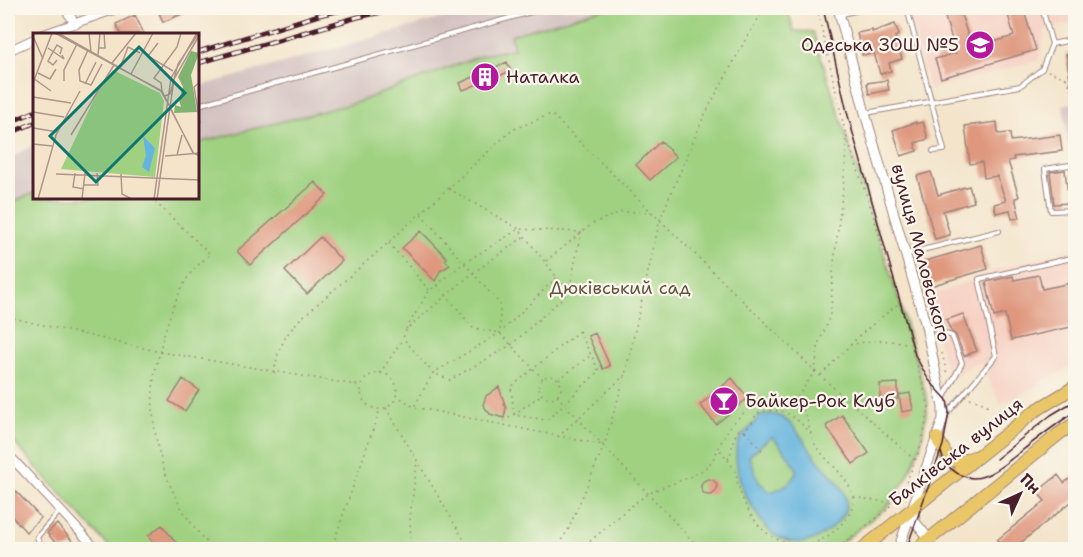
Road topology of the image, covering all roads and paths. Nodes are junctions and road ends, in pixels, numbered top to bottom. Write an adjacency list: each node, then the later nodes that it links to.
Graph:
1 (64, 8): 10 (street)
2 (120, 8): 10 (street)
3 (545, 8): 21 (lane)
4 (765, 8): 31 (path)
5 (817, 8): 23 (path)
6 (867, 8): 9 (lane)
7 (907, 8): 20 (lane)
8 (1042, 8): 14 (lane)
9 (839, 11): 22 (street, вулиця Маловського)
10 (76, 24): 11 (street)
11 (47, 33)
12 (33, 39): 15 (street)
13 (1076, 39): 14 (lane)
14 (1052, 44): 16 (lane)
15 (8, 51)
16 (1042, 69): 18 (path); 20 (lane)
17 (1076, 76): 18 (path)
18 (1066, 78): 19 (path)
19 (1076, 98)
20 (931, 102): 22 (lane); 24 (lane)
21 (200, 104)
22 (865, 113): 37 (street, вулиця Маловського)
23 (846, 135): 47 (path); 59 (path)
24 (933, 151)
25 (1076, 164): 28 (lane)
26 (447, 188): 29 (path); 30 (path); 32 (path)
27 (153, 200): 56 (path)
28 (1076, 210)
29 (653, 212): 31 (path); 34 (path)
30 (420, 213): 36 (path); 40 (path)
31 (660, 219): 59 (path); 63 (path)
32 (519, 229): 34 (path); 35 (path); 40 (path)
33 (999, 231): 37 (lane)
34 (581, 232): 39 (path); 45 (path)
35 (525, 236): 39 (path); 41 (path)
36 (388, 243): 44 (path); 60 (path)
37 (905, 255): 49 (street, вулиця Маловського)
38 (1076, 257): 80 (lane)
39 (545, 262): 42 (path)
40 (464, 263): 41 (path); 43 (path)
41 (473, 273): 46 (path); 51 (path)
42 (557, 277): 45 (path); 51 (path)
43 (437, 285): 44 (path); 46 (path)
44 (429, 291): 50 (path)
45 (569, 292): 53 (path)
46 (446, 295): 50 (path); 51 (path)
47 (900, 303): 54 (path); 55 (path)
48 (8, 317): 56 (path)
49 (926, 326): 72 (street, вулиця Маловського); 72 (lane)
50 (406, 329): 52 (path)
51 (500, 333): 53 (path); 61 (path)
52 (404, 338): 61 (path); 62 (path)
53 (511, 345): 58 (path); 61 (path)
54 (911, 345): 55 (path); 92 (path)
55 (849, 346): 64 (path)
56 (160, 352): 60 (path); 104 (path)
57 (591, 355): 58 (path); 66 (path); 73 (path)
58 (533, 368): 65 (path); 78 (path)
59 (815, 371): 64 (path); 74 (path)
60 (274, 373): 67 (path)
61 (433, 373): 75 (path)
62 (380, 374): 67 (path); 70 (path)
63 (625, 375): 79 (path); 87 (path)
64 (820, 376): 92 (path)
65 (543, 379): 66 (path); 69 (path)
66 (558, 380): 71 (path)
67 (362, 386): 77 (path)
68 (1076, 386): 91 (main road, Балківська вулиця)
69 (542, 394): 71 (path); 78 (path)
70 (396, 395): 75 (path); 76 (path)
71 (557, 396): 73 (path)
72 (942, 399): 80 (street, вулиця Маловського)
73 (564, 403): 78 (path); 79 (path)
74 (793, 403): 84 (path); 88 (path)
75 (414, 407): 82 (path)
76 (386, 408): 77 (path); 94 (path)
77 (380, 410): 105 (path)
78 (514, 415): 82 (path)
79 (579, 419): 85 (path); 87 (path)
80 (943, 419): 86 (street, вулиця Маловського)
81 (1076, 423): 100 (main road)
82 (499, 425): 85 (path)
83 (744, 431): 84 (path); 90 (path); 93 (path)
84 (811, 434): 96 (path)
85 (557, 437): 87 (path)
86 (937, 438): 91 (main road); 98 (street, вулиця Маловського)
87 (604, 446): 95 (path); 108 (path)
88 (719, 449): 93 (path); 95 (path)
89 (8, 454): 99 (street)
90 (765, 454)
91 (981, 455): 98 (main road, Балківська вулиця)
92 (915, 459): 97 (path)
93 (728, 460): 96 (path)
94 (417, 461): 106 (path); 107 (path)
95 (649, 494): 101 (path); 110 (path)
96 (854, 497): 97 (path)
97 (892, 503): 111 (path)
98 (914, 507): 100 (street); 112 (main road, Балківська вулиця); 113 (street, вулиця Маловського)
99 (60, 511): 102 (lane); 103 (street)
100 (929, 539): 114 (main road)
101 (583, 547): 108 (path); 109 (path)
102 (42, 549)
103 (97, 549)
104 (214, 549)
105 (331, 549)
106 (411, 549)
107 (470, 549)
108 (556, 549)
109 (587, 549)
110 (701, 549)
111 (835, 549)
112 (861, 549)
113 (898, 549)
114 (916, 549)

